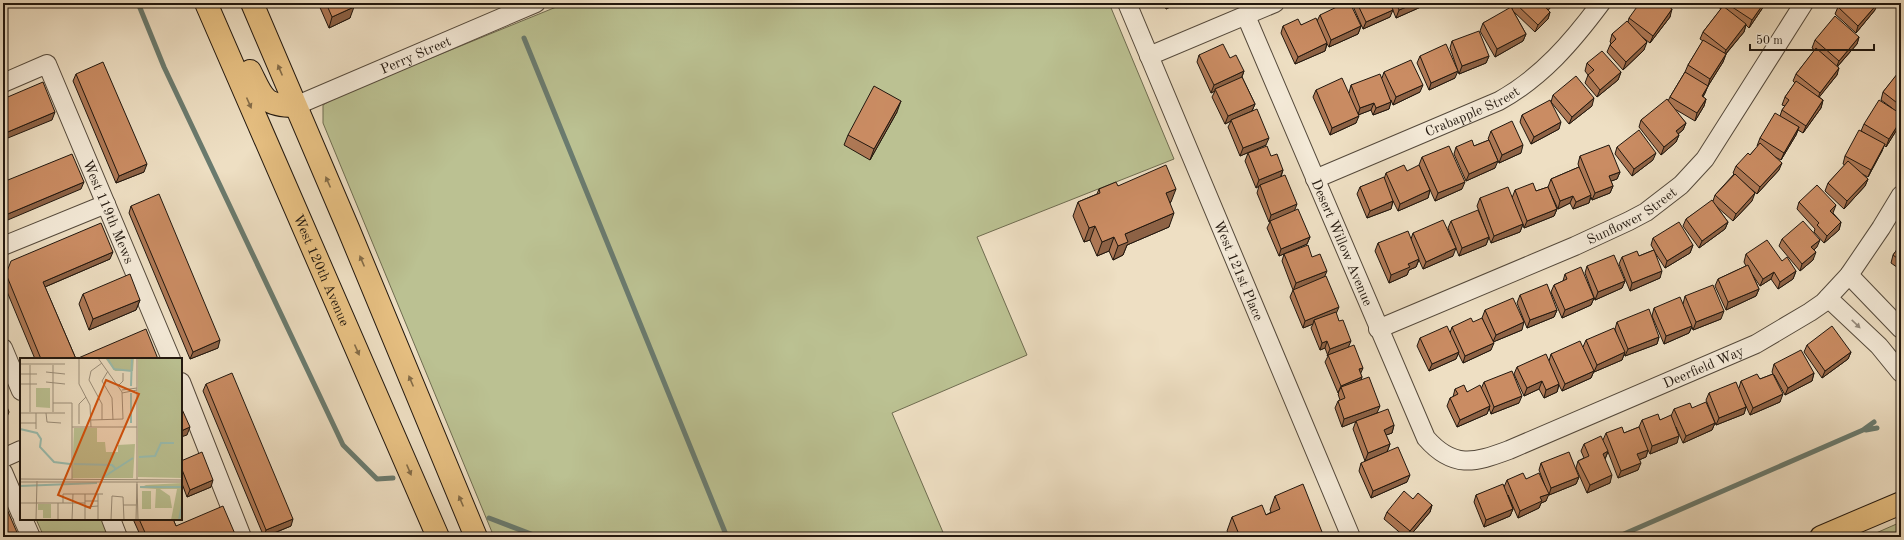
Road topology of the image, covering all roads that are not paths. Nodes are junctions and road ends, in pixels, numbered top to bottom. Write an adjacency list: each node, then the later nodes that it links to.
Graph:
1 (206, 3): 37 (main road, West 120th Avenue, one-way to 37)
2 (209, 3): 12 (main road)
3 (252, 3): 12 (main road, one-way to 3)
4 (536, 3): 12 (street, Perry Street)
5 (1127, 3): 10 (street, West 121st Place)
6 (1275, 3): 9 (street)
7 (1601, 3): 13 (street, Crabapple Street)
8 (1804, 3): 19 (street, Sunflower Street)
9 (1246, 16): 10 (street); 13 (street, Desert Willow Avenue)
10 (1149, 56): 39 (street, West 121st Place)
11 (3, 83): 15 (street, West 119th Mews)
12 (295, 106): 38 (main road, one-way to 12)
13 (1315, 179): 19 (street, Desert Willow Avenue)
14 (1901, 195): 17 (street, Deerfield Way)
15 (106, 204): 16 (street); 22 (street, West 119th Mews)
16 (3, 246)
17 (1849, 275): 18 (street, Deerfield Way); 20 (street)
18 (1828, 298): 23 (street, one-way to 23); 28 (street, Deerfield Way)
19 (1378, 329): 28 (street, Desert Willow Avenue)
20 (1901, 329)
21 (3, 348): 25 (street)
22 (171, 358)
23 (1901, 374)
24 (182, 385): 36 (street)
25 (20, 389)
26 (20, 450): 27 (street)
27 (3, 458)
28 (1450, 467)
29 (3, 472): 31 (street)
30 (1901, 502): 40 (main road)
31 (20, 512)
32 (23, 520): 34 (street)
33 (111, 520): 35 (street)
34 (31, 537)
35 (118, 537)
36 (242, 537)
37 (438, 537)
38 (476, 537)
39 (1351, 537)
40 (1820, 537)

